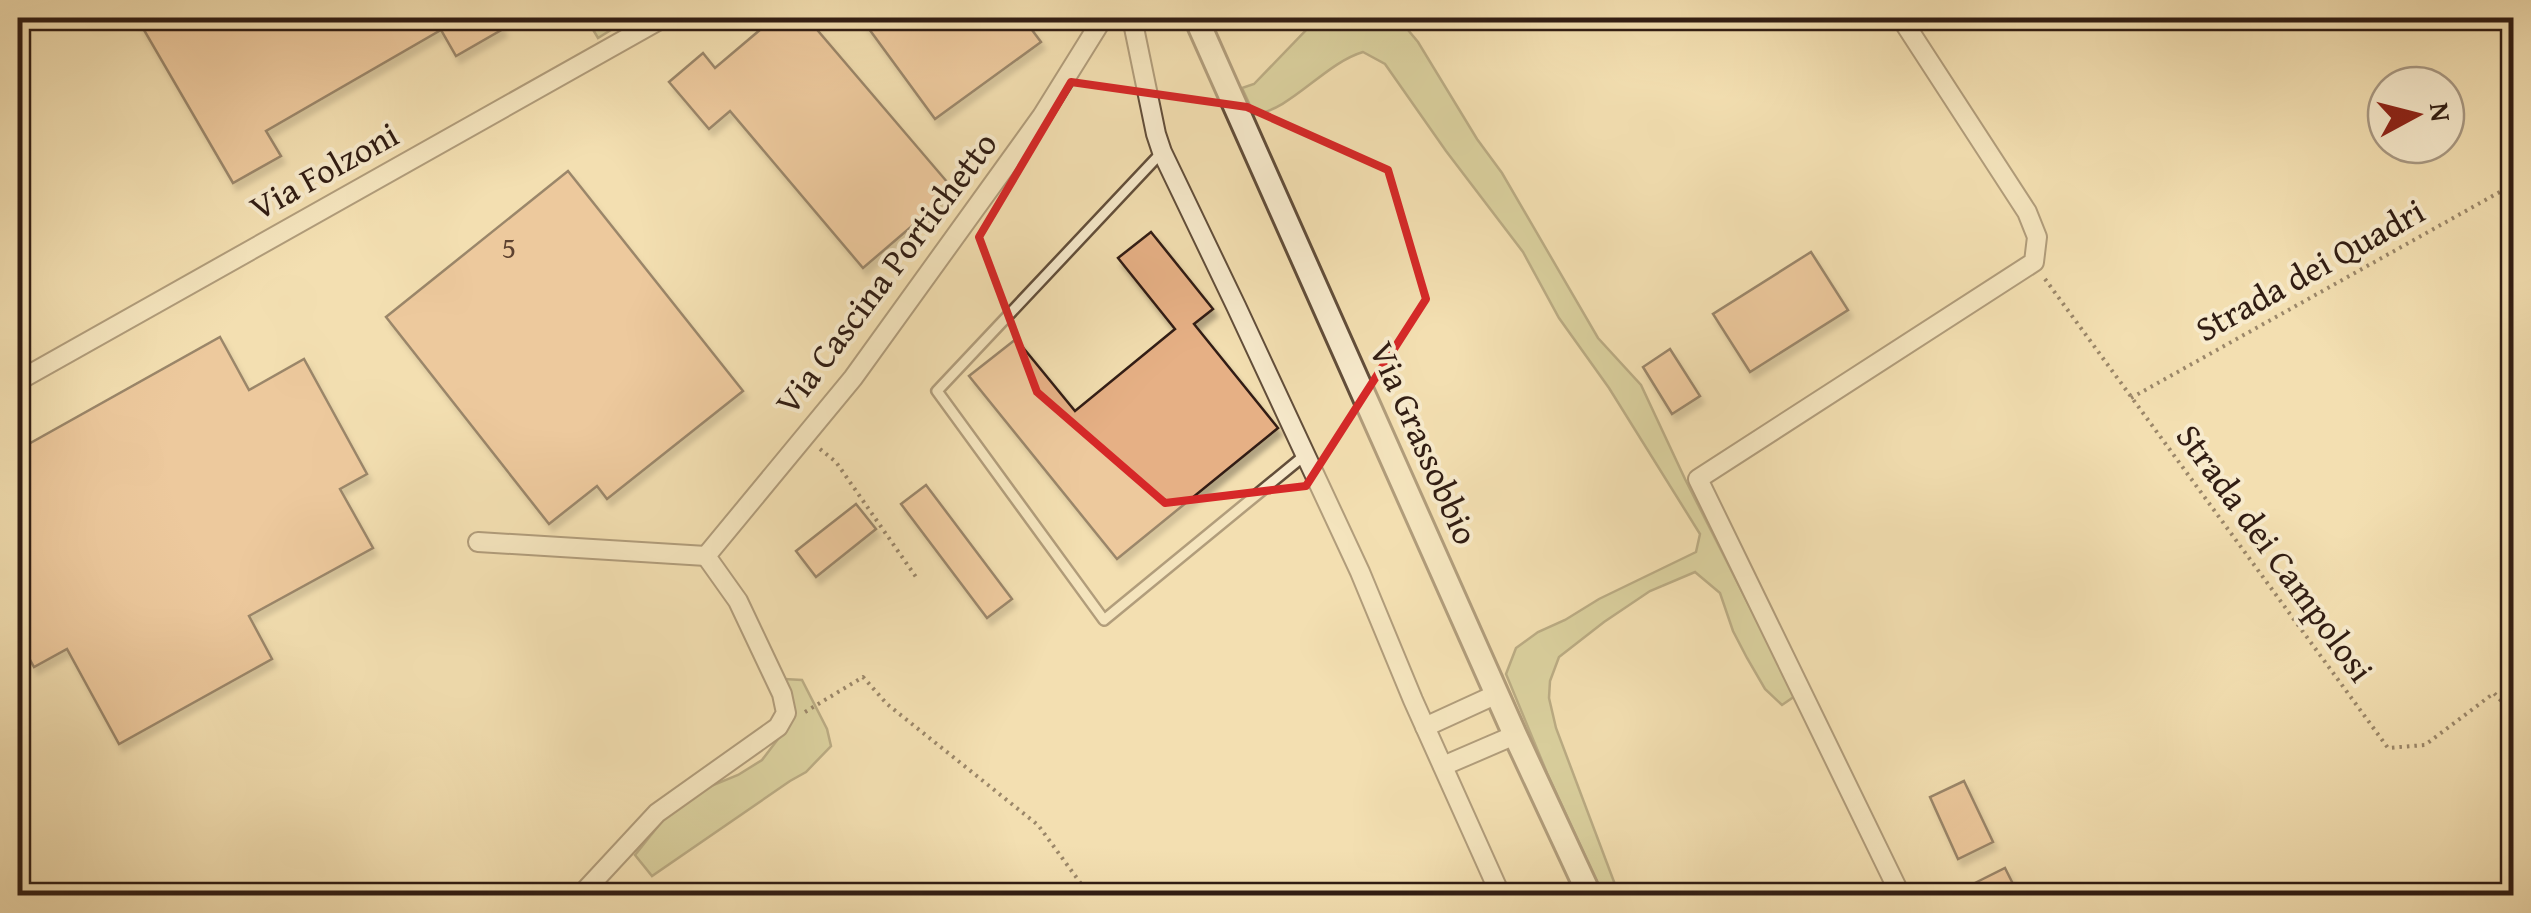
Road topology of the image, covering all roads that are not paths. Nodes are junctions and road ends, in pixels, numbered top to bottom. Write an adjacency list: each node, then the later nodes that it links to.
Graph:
1 (662, 18): 7 (street, Via Folzoni)
2 (1102, 18): 10 (street, Via Cascina Portichetto)
3 (1132, 18): 6 (street)
4 (1196, 18): 11 (street, Via Grassobbio)
5 (1900, 18): 18 (street)
6 (1162, 152): 8 (street); 8 (lane)
7 (18, 382)
8 (1305, 455): 12 (street)
9 (478, 542): 10 (street)
10 (706, 556): 15 (street)
11 (1497, 694): 12 (street); 13 (street, Via Grassobbio)
12 (1425, 727): 14 (street)
13 (1515, 734): 14 (street); 17 (street, Via Grassobbio)
14 (1442, 766): 16 (street)
15 (580, 896)
16 (1502, 896)
17 (1590, 896)
18 (1901, 896)

